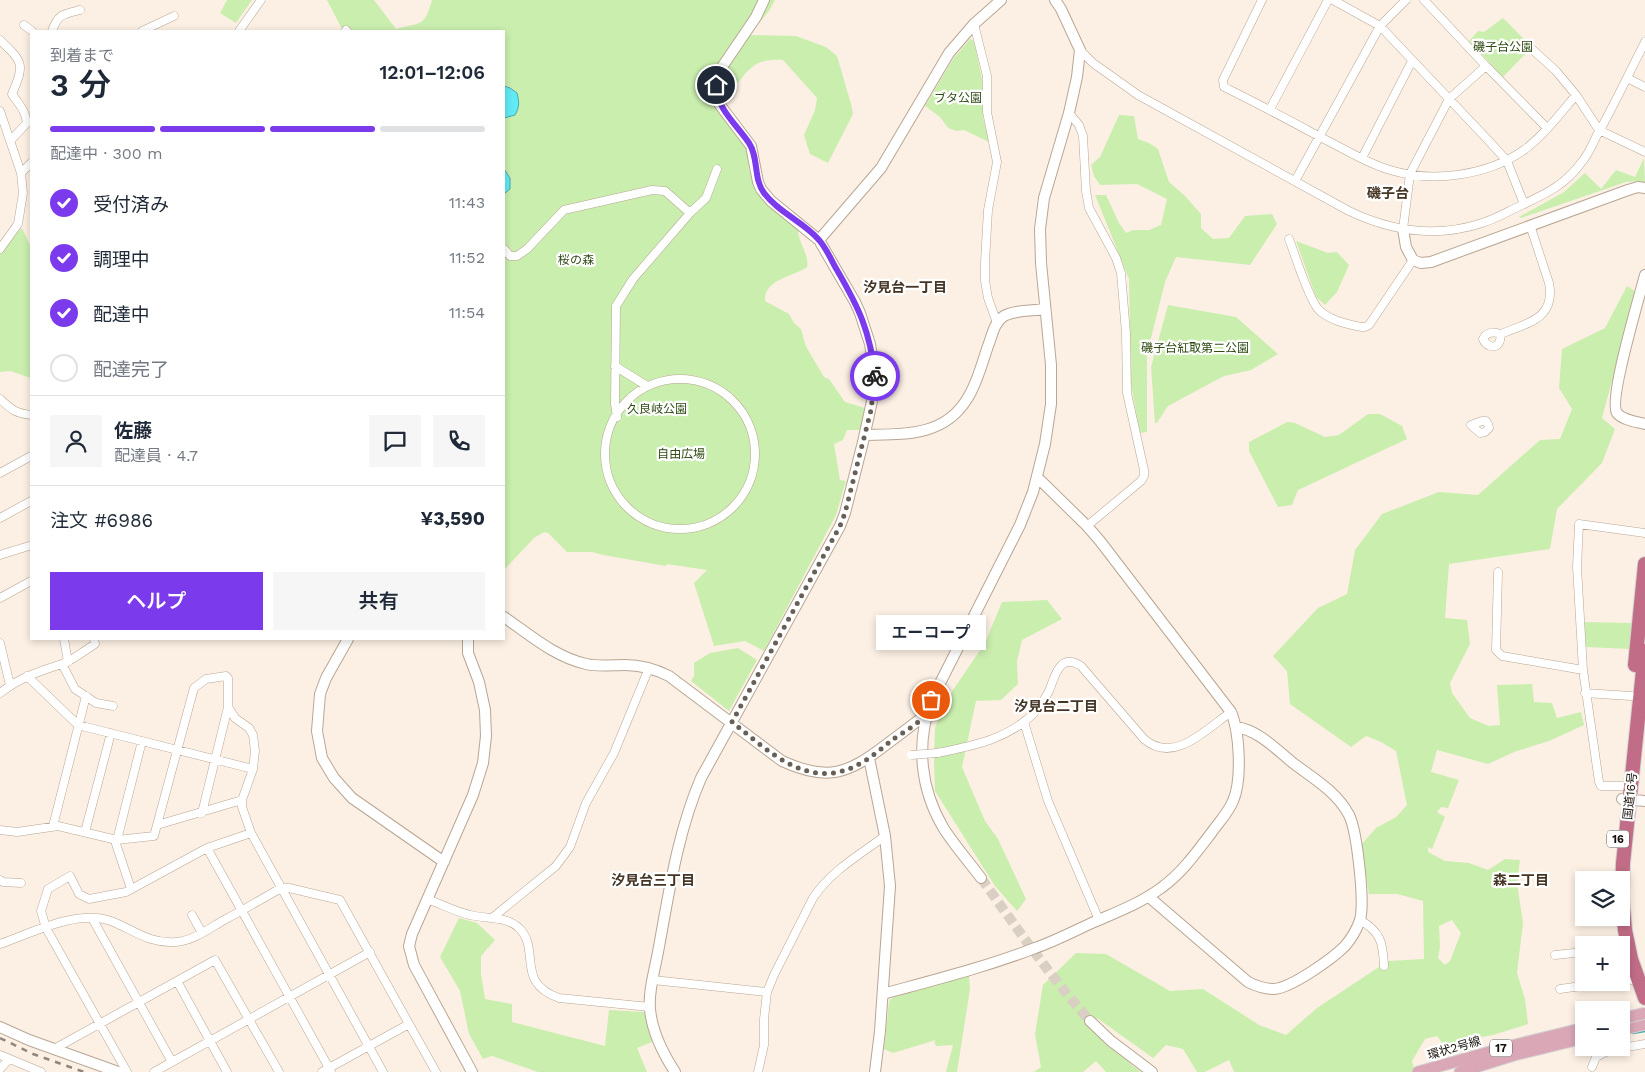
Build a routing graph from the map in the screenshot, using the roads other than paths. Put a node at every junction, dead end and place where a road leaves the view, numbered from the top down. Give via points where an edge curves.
1 (261, 0) edge
2 (764, 0) edge
3 (1001, 0) edge
4 (1055, 0) edge
5 (1262, 0) edge
6 (1328, 0) edge
7 (1333, 0) edge
8 (1406, 0) edge
9 (1424, 0) edge
10 (80, 10) dead end
11 (174, 16) dead end
12 (974, 24) junction
13 (24, 25) dead end
14 (1380, 26) junction
15 (31, 30) edge
16 (52, 30) edge
17 (144, 30) edge
18 (240, 30) edge
19 (0, 40) edge
20 (1645, 42) edge
21 (1080, 50) junction
22 (1533, 50) dead end
23 (1412, 61) junction
24 (1486, 66) junction
25 (1627, 78) junction
26 (1645, 87) edge
27 (1576, 95) junction
28 (1449, 99) junction
29 (1270, 109) junction
30 (0, 111) edge
31 (1069, 113) junction
32 (1547, 128) junction
33 (1599, 130) junction
34 (1319, 136) junction
35 (11, 140) junction
36 (1645, 152) edge
37 (1362, 158) junction
38 (1507, 160) junction
39 (30, 164) edge
40 (717, 169) dead end
41 (21, 172) junction
42 (1410, 174) junction
43 (1295, 181) junction
44 (1645, 188) edge
45 (30, 190) edge
46 (23, 193) junction
47 (1524, 204) junction
48 (690, 213) junction
49 (1530, 225) junction
50 (1403, 229) junction
51 (1289, 239) dead end
52 (819, 240) junction
53 (0, 249) edge
54 (505, 250) edge
55 (1413, 260) junction
56 (1645, 275) edge
57 (1045, 309) junction
58 (996, 323) junction
59 (1501, 334) dead end
60 (614, 366) junction
61 (647, 386) junction
62 (0, 399) edge
63 (30, 415) edge
64 (617, 417) junction
65 (1645, 424) edge
66 (865, 436) junction
67 (30, 457) edge
68 (0, 472) edge
69 (1038, 478) junction
70 (30, 502) edge
71 (0, 518) edge
72 (1087, 526) junction
73 (1645, 534) edge
74 (30, 546) edge
75 (0, 555) edge
76 (1645, 564) edge
77 (1498, 572) dead end
78 (30, 582) edge
79 (0, 598) edge
80 (505, 618) edge
81 (64, 640) edge
82 (94, 640) edge
83 (347, 640) edge
84 (468, 640) edge
85 (0, 643) edge
86 (1645, 651) edge
87 (65, 662) junction
88 (649, 668) junction
89 (1583, 670) junction
90 (27, 676) junction
91 (10, 685) junction
92 (0, 693) edge
93 (1585, 693) junction
94 (86, 696) junction
95 (1639, 700) edge
96 (113, 706) dead end
97 (228, 707) junction
98 (1231, 712) junction
99 (926, 714) junction
100 (732, 722) junction
101 (1024, 722) junction
102 (78, 725) junction
103 (1236, 727) junction
104 (111, 733) junction
105 (142, 741) junction
106 (178, 750) junction
107 (911, 755) dead end
108 (868, 758) junction
109 (215, 760) junction
110 (252, 769) junction
111 (1625, 795) junction
112 (242, 800) junction
113 (1645, 801) edge
114 (202, 813) junction
115 (157, 825) junction
116 (53, 826) junction
117 (0, 830) edge
118 (85, 832) junction
119 (251, 833) junction
120 (885, 836) junction
121 (117, 840) junction
122 (207, 848) junction
123 (444, 862) junction
124 (1617, 871) edge
125 (981, 878) tunnel mouth
126 (0, 880) edge
127 (21, 883) dead end
128 (281, 888) junction
129 (131, 889) junction
130 (1149, 897) junction
131 (427, 899) junction
132 (242, 910) junction
133 (192, 915) dead end
134 (92, 918) junction
135 (492, 918) junction
136 (1099, 920) junction
137 (1360, 920) junction
138 (46, 928) junction
139 (202, 933) junction
140 (0, 944) edge
141 (370, 952) junction
142 (1575, 953) edge
143 (1555, 956) dead end
144 (1384, 966) dead end
145 (330, 975) junction
146 (178, 980) junction
147 (654, 980) junction
148 (1630, 986) edge
149 (1575, 987) edge
150 (1560, 989) dead end
151 (767, 992) junction
152 (883, 994) junction
153 (290, 997) junction
154 (139, 1002) junction
155 (650, 1007) junction
156 (1644, 1009) edge
157 (1630, 1015) edge
158 (250, 1019) junction
159 (1090, 1021) tunnel mouth
160 (99, 1024) junction
161 (409, 1024) junction
162 (1645, 1024) edge
163 (0, 1027) edge
164 (1630, 1028) edge
165 (1575, 1030) edge
166 (1575, 1040) edge
167 (210, 1041) junction
168 (1645, 1044) edge
169 (369, 1046) junction
170 (54, 1049) junction
171 (0, 1055) edge
172 (9, 1059) junction
173 (172, 1062) junction
174 (1592, 1066) dead end
175 (0, 1069) edge
176 (328, 1071) edge
177 (41, 1072) edge
178 (118, 1072) edge
179 (127, 1072) edge
180 (154, 1072) edge
181 (227, 1072) edge
182 (279, 1072) edge
183 (383, 1072) edge
184 (436, 1072) edge
185 (472, 1072) edge
186 (675, 1072) edge
187 (758, 1072) edge
188 (875, 1072) edge
189 (1152, 1072) edge
190 (1418, 1072) edge
191 (1460, 1072) edge

1 - 18 street
2 - 52 street via 722,66 716,92 720,105 751,146 758,182 765,195
3 - 12 street
4 - 21 street
5 - 29 street via 1223,83
6 - 29 street
7 - 14 street
8 - 14 street
9 - 24 street
10 - 16 street via 60,16
11 - 17 street
12 - 52 street via 938,70 881,168
12 - 58 street via 987,76 987,112 997,162 988,210 985,262 988,298
13 - 15 street
14 - 23 street
14 - 34 street
19 - 35 street via 19,62 21,74 12,94 27,120
20 - 25 street
21 - 31 street
21 - 43 street via 1138,95
22 - 27 street
23 - 28 street
23 - 37 street
24 - 28 street
24 - 32 street
25 - 26 street
25 - 33 street
27 - 32 street
27 - 33 street
28 - 38 street
28 - 42 street
29 - 34 street
30 - 35 street
31 - 57 street via 1044,198 1040,229
31 - 72 street via 1083,136 1089,208 1121,273 1127,393 1144,470 1141,481
32 - 38 street via 1525,149
33 - 36 street
33 - 47 street via 1589,153 1572,174 1552,191
34 - 37 street
34 - 43 street
35 - 41 street
37 - 42 street
38 - 42 street via 1458,175
38 - 47 street
39 - 41 street
40 - 48 street via 706,198
41 - 46 street
42 - 50 street
43 - 50 street via 1364,218
44 - 49 street via 1628,190
45 - 46 street
46 - 53 street via 18,224
47 - 50 street via 1483,223 1455,230
48 - 54 street via 665,191 652,190 564,210 521,254 510,256
48 - 60 street via 633,279 616,306
49 - 55 street via 1431,262
49 - 59 street via 1549,283 1550,301 1540,317
50 - 55 street via 1406,247
51 - 55 street via 1318,310 1330,318 1361,327 1370,325
52 - 66 street via 855,302 870,344 875,376
56 - 65 street via 1620,371 1615,406 1621,417
57 - 58 street via 1011,313
57 - 69 street via 1051,396 1046,444
58 - 66 street via 972,390 953,417 932,429
60 - 61 street
60 - 64 street
61 - 64 street
61 - 64 street via 671,378 694,378 715,385 739,405 750,429 754,452 747,482 733,505 712,522 689,530 659,527 636,516 621,500 608,471 607,452
62 - 63 street via 13,411
66 - 100 street via 840,526
67 - 68 street
69 - 72 street
69 - 99 street via 1020,525
70 - 71 street
72 - 98 street
73 - 89 street via 1579,524 1577,567
74 - 75 street
76 - 95 highway, 国道16号 / 16
77 - 89 street via 1498,654
78 - 79 street
80 - 88 street via 571,660 600,666
81 - 87 street
82 - 87 street via 95,644
83 - 123 street via 320,694 317,731 322,758 352,798
84 - 123 street via 468,653 485,710 485,751 476,787
85 - 91 street
86 - 95 highway, 国道16号 / 16
87 - 90 street
87 - 94 street via 75,689
88 - 100 street via 669,676
88 - 135 street via 614,753 586,803 570,847 556,866
89 - 93 street
90 - 91 street
90 - 102 street
91 - 92 street
93 - 95 street
93 - 111 street via 1601,786
94 - 96 street via 96,703
94 - 102 street
95 - 111 highway, 国道16号 / 16
97 - 106 street via 226,676 211,677 194,688
97 - 109 street
97 - 110 street via 253,735
98 - 101 street via 1181,747 1158,747 1144,739 1081,666 1071,662 1057,669 1045,700
98 - 103 street
99 - 108 street
99 - 125 street via 922,771 927,793 945,830
100 - 108 street via 782,761 802,770 840,772
100 - 147 street via 701,778 681,833
101 - 107 street, bridge via 972,746
101 - 136 street via 1048,801
102 - 104 street
102 - 116 street
103 - 130 street via 1239,777 1233,802 1187,865
103 - 137 street via 1258,736 1324,786 1346,809 1354,829 1362,897
104 - 105 street
104 - 118 street
105 - 106 street
105 - 121 street
106 - 109 street
106 - 115 street
108 - 120 street
109 - 110 street
109 - 114 street
110 - 112 street
111 - 113 street
111 - 124 highway, 国道16号 / 16
111 - 156 highway, 国道16号 / 16 via 1623,911 1627,944
112 - 114 street
112 - 119 street
114 - 115 street
115 - 121 street via 154,836
116 - 117 street via 16,832
116 - 118 street
118 - 121 street
119 - 122 street
119 - 128 street
120 - 151 street via 838,870 820,888
120 - 152 street via 890,886
121 - 129 street
122 - 129 street
122 - 132 street
123 - 131 street
126 - 127 street
128 - 132 street
128 - 141 street via 340,900
128 - 145 street
129 - 138 street via 89,900 79,894 70,876 48,889 41,911
130 - 136 street
130 - 137 street via 1248,982 1274,989 1289,986 1334,955 1346,945
131 - 135 street via 468,915
131 - 185 street via 412,934 409,946 412,958
132 - 139 street
132 - 153 street
133 - 139 street
134 - 138 street via 71,920
134 - 139 street via 111,921 140,936 165,942 177,942
134 - 154 street
135 - 155 street via 513,924 524,935 534,980 547,994
136 - 152 street via 1025,952
137 - 144 street via 1371,926 1380,938
138 - 140 street
138 - 160 street
141 - 145 street
141 - 161 street
142 - 143 street
145 - 153 street
145 - 169 street
146 - 154 street
146 - 158 street via 216,960
146 - 167 street
147 - 151 street
147 - 155 street
148 - 156 highway
149 - 150 street
151 - 187 street via 764,1045
152 - 188 street
153 - 158 street
153 - 176 street
154 - 160 street
154 - 173 street
155 - 186 street via 658,1042
156 - 157 main road, bridge
158 - 167 street
158 - 182 street
159 - 189 street
160 - 170 street
160 - 179 street
161 - 169 street
161 - 184 street
162 - 164 main road
163 - 170 street
165 - 190 main road, 環状2号線 / 17
166 - 191 main road, 環状2号線 / 17
167 - 173 street
167 - 181 street
168 - 174 street via 1610,1050 1596,1057
169 - 176 street
169 - 183 street
170 - 178 street
171 - 172 street
172 - 175 street
172 - 177 street
173 - 180 street

